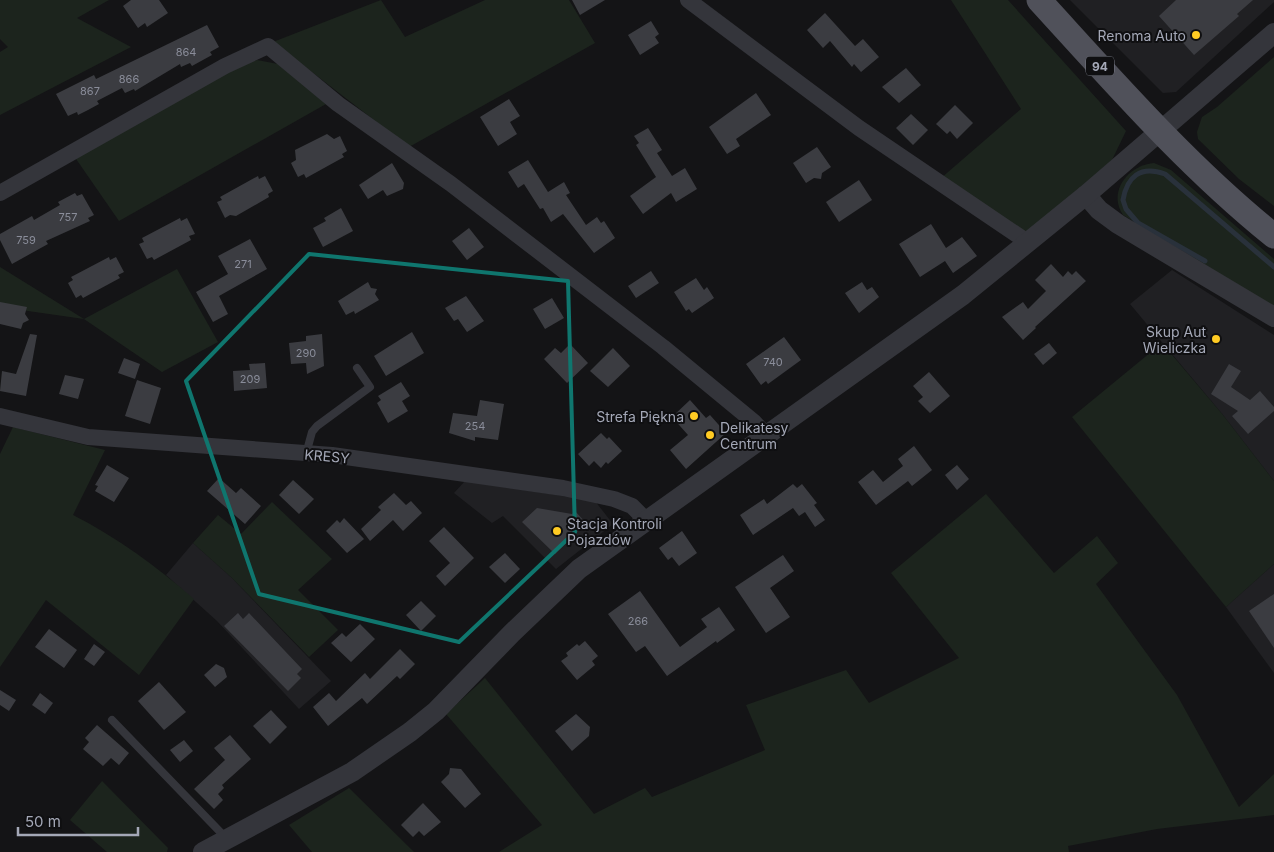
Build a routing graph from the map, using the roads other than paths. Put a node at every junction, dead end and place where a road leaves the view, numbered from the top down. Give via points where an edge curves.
1 (688, 0) edge
2 (1039, 0) edge
3 (1274, 33) edge
4 (1160, 132) junction
5 (0, 193) edge
6 (1086, 195) junction
7 (1274, 236) edge
8 (1029, 243) junction
9 (1274, 317) edge
10 (357, 368) dead end
11 (0, 416) edge
12 (768, 437) junction
13 (306, 454) junction
14 (646, 520) junction
15 (112, 720) dead end
16 (227, 839) junction
17 (204, 852) edge

1 - 8 street via 859,128
2 - 4 main road, 94
3 - 4 street
4 - 6 street
4 - 7 main road, 94 via 1221,192
5 - 12 street via 224,66 268,46 338,104 451,184 699,375
6 - 8 street
6 - 9 street via 1118,224
8 - 12 street via 905,339
10 - 13 lane via 370,387 317,426
11 - 13 street, KRESY via 111,440
12 - 14 street
13 - 14 street, KRESY via 332,455 590,493 632,506
14 - 16 street via 579,569 436,711 410,732 352,772
15 - 16 lane
16 - 17 street

